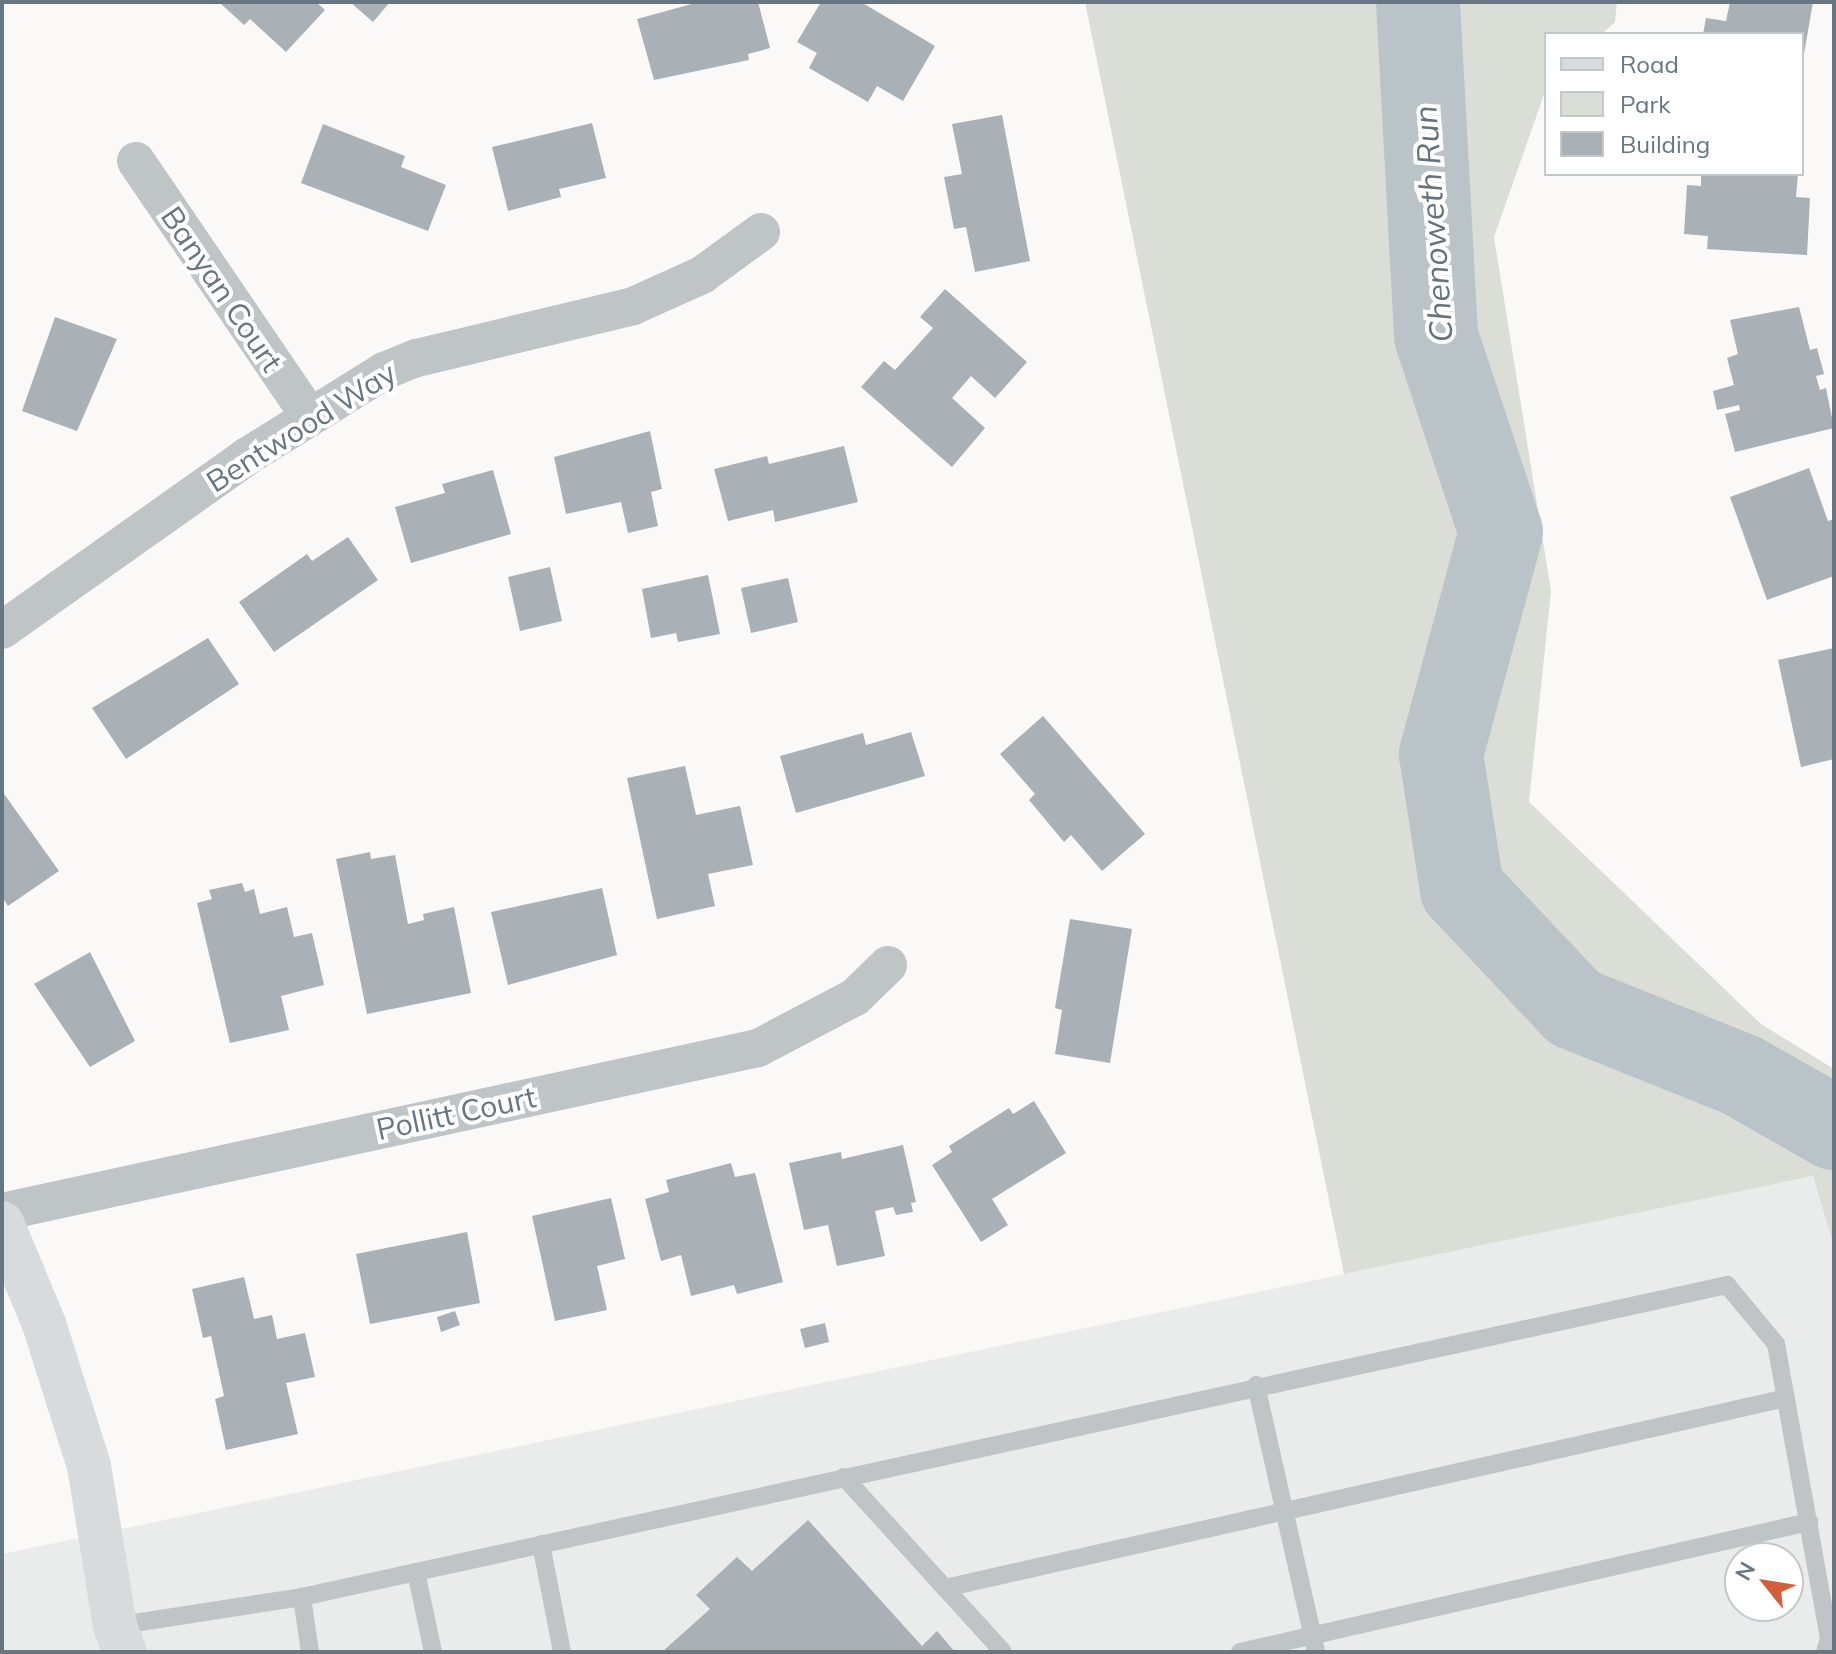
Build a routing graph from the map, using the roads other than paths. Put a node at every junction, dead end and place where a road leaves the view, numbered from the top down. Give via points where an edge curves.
1 (136, 161) dead end
2 (761, 232) dead end
3 (309, 416) junction
4 (2, 630) edge
5 (888, 965) dead end
6 (2, 1212) edge
7 (2, 1223) edge
8 (1256, 1385) junction
9 (1786, 1398) junction
10 (844, 1477) junction
11 (1284, 1508) junction
12 (1809, 1522) junction
13 (541, 1544) junction
14 (416, 1572) junction
15 (945, 1588) junction
16 (302, 1597) junction
17 (117, 1643) edge
18 (1314, 1643) edge
19 (310, 1652) edge
20 (433, 1652) edge
21 (562, 1652) edge
22 (1003, 1652) edge
23 (1240, 1652) edge
24 (1825, 1652) edge

1 - 3 street, Banyan Court
2 - 3 street, Bentwood Way via 702,275 633,306 417,358 384,371
3 - 4 street, Bentwood Way
5 - 6 street, Pollitt Court via 855,997 758,1048
7 - 17 street via 44,1324 89,1466
8 - 9 lane via 1727,1285 1776,1344
8 - 10 lane
8 - 11 lane
9 - 11 lane
9 - 12 lane
10 - 13 lane
10 - 15 lane
11 - 15 lane
11 - 18 lane
12 - 18 lane
12 - 24 lane via 1829,1639
13 - 14 lane
13 - 21 lane
14 - 16 lane
14 - 20 lane
15 - 22 lane
16 - 17 lane
16 - 19 lane
18 - 23 lane

